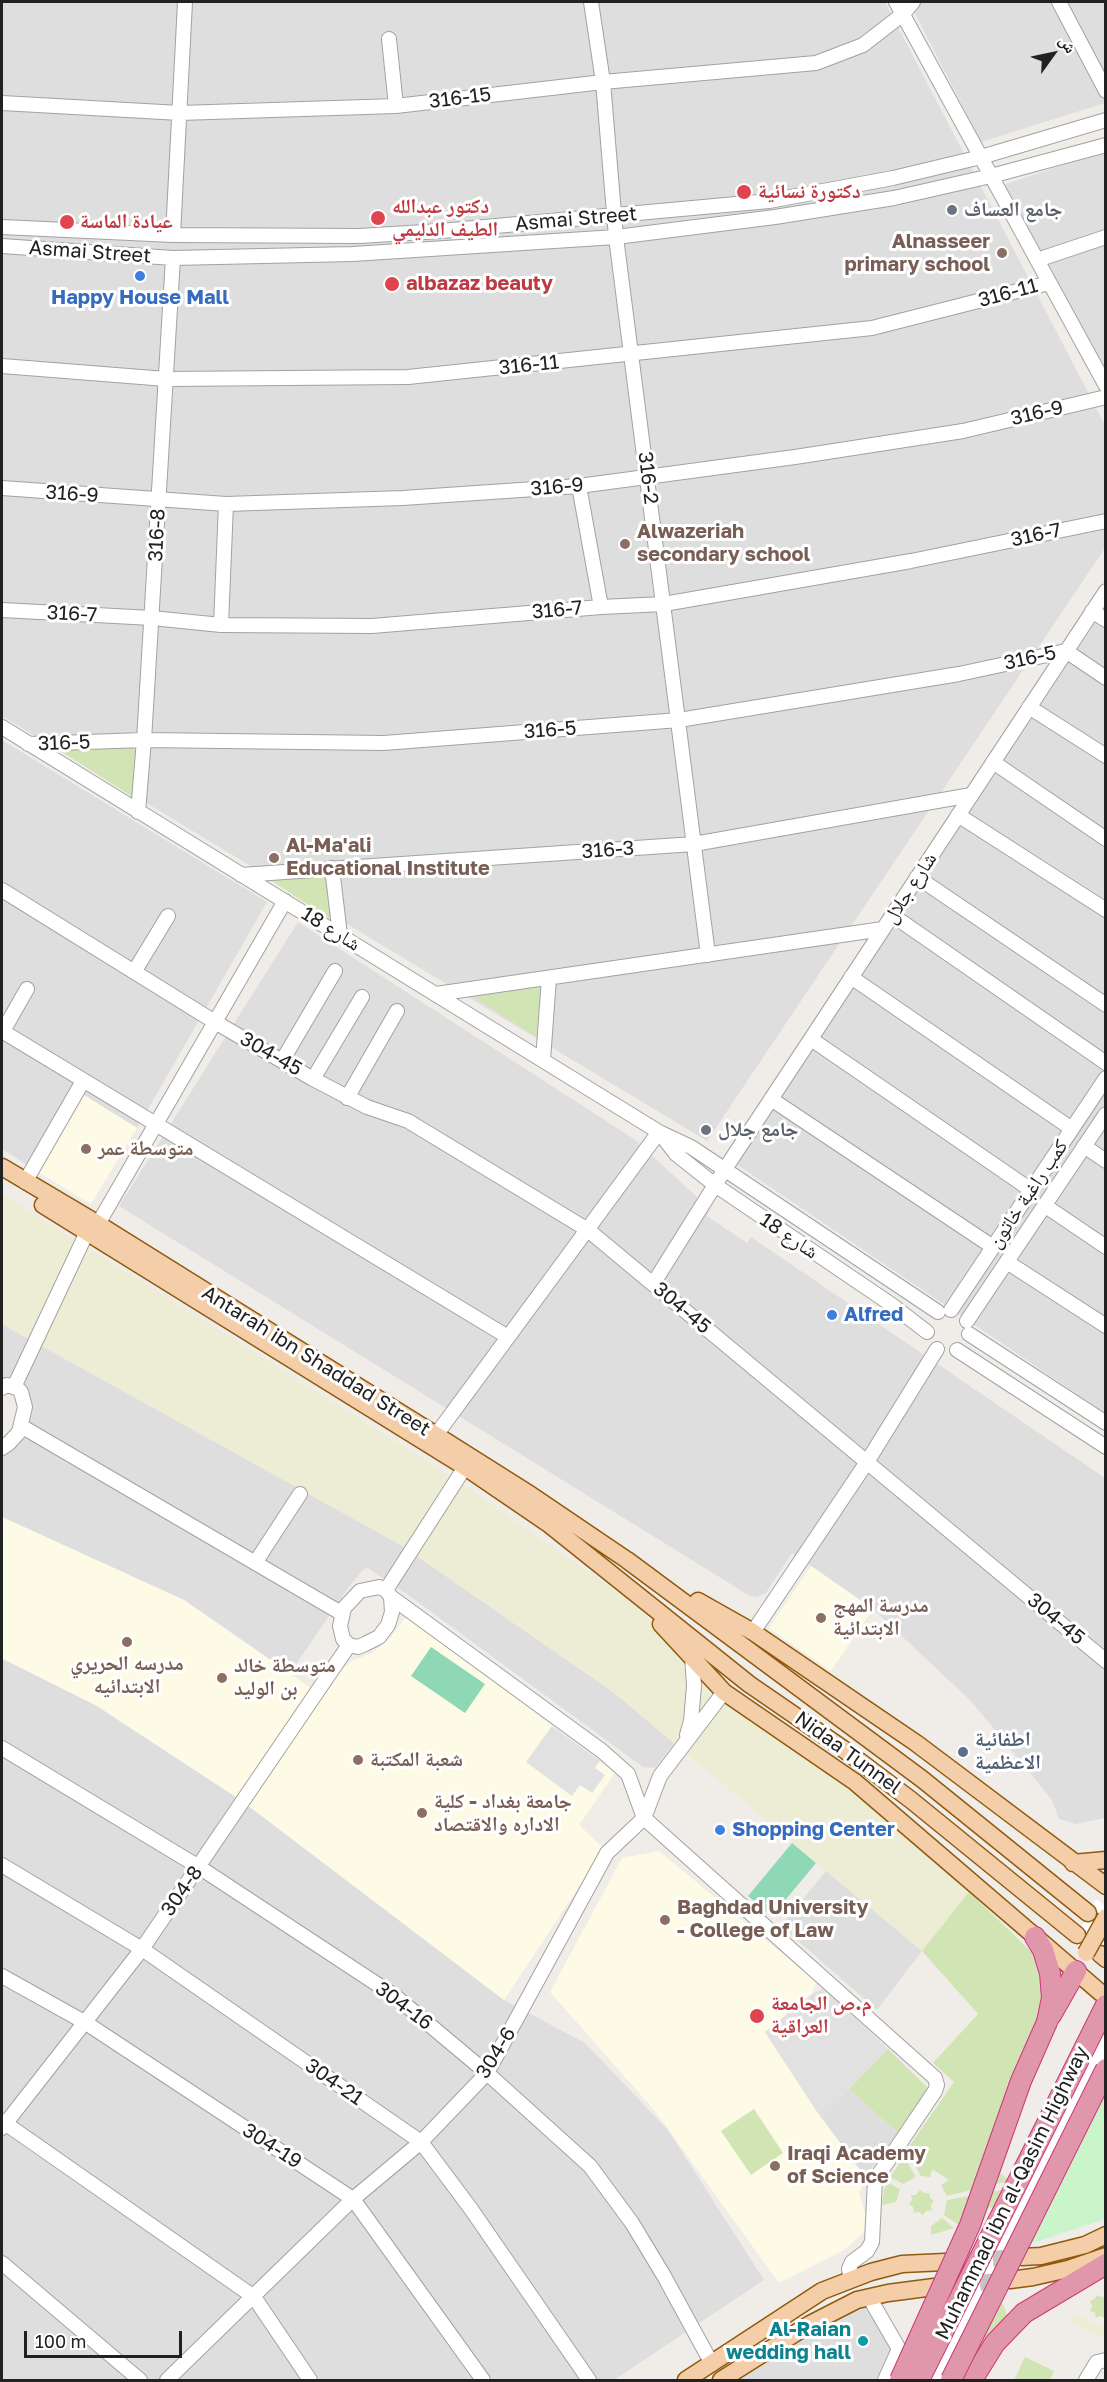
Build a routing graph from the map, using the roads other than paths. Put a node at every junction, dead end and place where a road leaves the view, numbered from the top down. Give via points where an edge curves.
1 (185, 2) edge
2 (591, 2) edge
3 (912, 2) edge
4 (1059, 2) edge
5 (899, 8) edge
6 (389, 39) dead end
7 (603, 82) junction
8 (1106, 91) edge
9 (2, 103) edge
10 (396, 105) junction
11 (180, 113) junction
12 (1106, 120) edge
13 (1106, 145) edge
14 (981, 157) junction
15 (991, 176) junction
16 (614, 215) junction
17 (2, 227) edge
18 (173, 235) junction
19 (616, 237) junction
20 (1106, 237) edge
21 (2, 246) edge
22 (173, 258) junction
23 (1037, 260) junction
24 (1049, 283) junction
25 (633, 355) junction
26 (2, 366) edge
27 (166, 379) junction
28 (1106, 386) edge
29 (1106, 397) edge
30 (648, 477) junction
31 (579, 486) junction
32 (2, 488) edge
33 (159, 500) junction
34 (226, 504) junction
35 (1106, 521) edge
36 (1106, 591) edge
37 (664, 604) junction
38 (601, 607) junction
39 (2, 610) edge
40 (1092, 611) junction
41 (152, 618) junction
42 (1106, 620) edge
43 (221, 624) junction
44 (1066, 651) junction
45 (1106, 678) edge
46 (1029, 707) junction
47 (679, 720) junction
48 (2, 728) edge
49 (144, 741) junction
50 (28, 744) junction
51 (1106, 756) edge
52 (993, 762) junction
53 (971, 795) junction
54 (138, 812) junction
55 (958, 815) junction
56 (1106, 839) edge
57 (694, 844) junction
58 (332, 868) junction
59 (241, 875) junction
60 (917, 877) junction
61 (2, 890) edge
62 (285, 901) junction
63 (1106, 910) edge
64 (892, 915) junction
65 (168, 916) dead end
66 (883, 929) junction
67 (340, 935) junction
68 (708, 955) junction
69 (335, 971) dead end
70 (134, 972) junction
71 (851, 977) junction
72 (549, 978) junction
73 (27, 989) dead end
74 (436, 994) junction
75 (362, 997) dead end
76 (1106, 1005) edge
77 (397, 1011) dead end
78 (215, 1022) junction
79 (2, 1031) edge
80 (810, 1039) junction
81 (543, 1060) junction
82 (282, 1061) junction
83 (1106, 1063) edge
84 (1106, 1078) edge
85 (313, 1079) junction
86 (84, 1081) junction
87 (347, 1098) junction
88 (771, 1099) junction
89 (1106, 1114) edge
90 (156, 1125) junction
91 (1072, 1129) junction
92 (660, 1132) junction
93 (1084, 1146) junction
94 (1106, 1161) edge
95 (2, 1167) edge
96 (725, 1169) junction
97 (2, 1180) edge
98 (25, 1182) junction
99 (715, 1185) junction
100 (1031, 1190) junction
101 (1044, 1205) junction
102 (93, 1228) junction
103 (588, 1230) junction
104 (993, 1247) junction
105 (1106, 1247) edge
106 (1006, 1262) junction
107 (653, 1284) junction
108 (945, 1311) junction
109 (1106, 1326) edge
110 (968, 1328) junction
111 (927, 1332) junction
112 (508, 1337) junction
113 (937, 1349) junction
114 (957, 1350) junction
115 (5, 1387) edge
116 (1106, 1423) edge
117 (21, 1426) junction
118 (436, 1436) junction
119 (1106, 1447) edge
120 (2, 1448) edge
121 (867, 1462) junction
122 (465, 1467) junction
123 (300, 1494) dead end
124 (627, 1560) junction
125 (255, 1563) junction
126 (615, 1575) junction
127 (388, 1593) junction
128 (342, 1613) junction
129 (753, 1632) junction
130 (349, 1645) junction
131 (692, 1655) junction
132 (1106, 1661) edge
133 (724, 1692) junction
134 (684, 1742) junction
135 (2, 1748) edge
136 (644, 1818) junction
137 (1106, 1860) edge
138 (1073, 1863) junction
139 (2, 1865) edge
140 (199, 1867) junction
141 (1106, 1886) edge
142 (1088, 1913) dead end
143 (1106, 1917) edge
144 (1077, 1935) dead end
145 (1035, 1937) junction
146 (142, 1949) junction
147 (1097, 1955) edge
148 (1076, 1971) junction
149 (2, 1976) edge
150 (1103, 1999) edge
151 (1047, 2022) junction
152 (86, 2023) junction
153 (1106, 2069) edge
154 (487, 2073) junction
155 (3, 2124) edge
156 (421, 2142) junction
157 (353, 2199) junction
158 (1106, 2235) edge
159 (1106, 2256) edge
160 (1022, 2257) tunnel mouth
161 (958, 2261) tunnel mouth
162 (2, 2263) edge
163 (1106, 2264) edge
164 (850, 2280) junction
165 (1010, 2280) tunnel mouth
166 (947, 2286) tunnel mouth
167 (254, 2297) junction
168 (869, 2297) junction
169 (1103, 2360) edge
170 (712, 2364) junction
171 (140, 2380) edge
172 (167, 2380) edge
173 (310, 2380) edge
174 (483, 2380) edge
175 (589, 2380) edge
176 (686, 2380) edge
177 (721, 2380) edge
178 (885, 2380) edge
179 (900, 2380) edge
180 (919, 2380) edge
181 (951, 2380) edge
182 (972, 2380) edge
183 (1086, 2380) edge

1 - 11 street
2 - 7 street, 316-2
3 - 5 street, 316-15
4 - 8 street
5 - 7 street, 316-15 via 862,45 816,63
5 - 14 street
6 - 10 street
7 - 10 street, 316-15
7 - 16 street, 316-2
9 - 11 street, 316-15
10 - 11 street, 316-15
11 - 18 street
12 - 14 street, Asmai Street
13 - 15 street, Asmai Street
14 - 15 street
14 - 16 street, Asmai Street via 769,201
15 - 19 street, Asmai Street via 894,198
15 - 23 street
16 - 18 street, Asmai Street via 359,236
16 - 19 street, 316-2
17 - 18 street, Asmai Street
19 - 22 street, Asmai Street via 353,254
19 - 25 street, 316-2
20 - 23 street
21 - 22 street, Asmai Street
22 - 27 street, 316-8
23 - 24 street
24 - 25 street, 316-11 via 872,328
24 - 28 street
25 - 27 street, 316-11 via 408,377
25 - 30 street, 316-2
26 - 27 street, 316-11
27 - 33 street, 316-8
29 - 30 street, 316-9 via 963,431
30 - 31 street, 316-9
30 - 37 street, 316-2
31 - 34 street, 316-9 via 403,498
31 - 38 street
32 - 33 street, 316-9
33 - 34 street, 316-9
33 - 41 street, 316-8
34 - 43 street
35 - 37 street, 316-7 via 912,561
36 - 40 street, شارع جلال
37 - 38 street, 316-7
37 - 47 street, 316-2
38 - 43 street, 316-7 via 372,626
39 - 41 street, 316-7
40 - 42 street
40 - 44 street, شارع جلال
41 - 43 street, 316-7
41 - 49 street, 316-8
44 - 45 street
44 - 46 street, شارع جلال
44 - 47 street, 316-5 via 959,674
46 - 51 street
46 - 52 street, شارع جلال
47 - 49 street, 316-5 via 384,743
47 - 57 street, 316-2
48 - 50 street, شارع 18
49 - 50 street, 316-5
49 - 54 street, 316-8
50 - 54 street, شارع 18
52 - 53 street, شارع جلال
52 - 56 street
53 - 55 street, شارع جلال
53 - 57 street, 316-3
54 - 59 street, شارع 18
55 - 60 street, شارع جلال
55 - 63 street
57 - 58 street, 316-3
57 - 68 street, 316-2
58 - 59 street, 316-3
58 - 67 street
59 - 62 street, شارع 18
60 - 64 street, شارع جلال
60 - 76 street
61 - 70 street, 304-45
62 - 67 street, شارع 18
62 - 78 street
64 - 66 street, شارع جلال
64 - 83 street
65 - 70 street
66 - 68 street
66 - 71 street, شارع جلال
67 - 74 street, شارع 18
68 - 72 street
69 - 82 street
70 - 78 street, 304-45
71 - 80 street, شارع جلال
71 - 91 street
72 - 74 street
72 - 81 street
73 - 79 street
74 - 81 street, شارع 18
75 - 85 street
77 - 87 street
78 - 82 street, 304-45
78 - 90 street
79 - 86 street
80 - 88 street, شارع جلال
80 - 100 street
81 - 92 street, شارع 18
82 - 85 street, 304-45
84 - 91 street, كمب راغبة خاتون
85 - 87 street, 304-45
86 - 90 street
86 - 98 street
87 - 103 street, 304-45 via 408,1121
88 - 96 street, شارع جلال
88 - 104 street
89 - 93 street, كمب راغبة خاتون
90 - 102 street
90 - 112 street
91 - 100 street, كمب راغبة خاتون
92 - 96 street, شارع 18
92 - 99 street, شارع 18 via 676,1154
92 - 103 street
93 - 94 street
93 - 101 street, كمب راغبة خاتون
95 - 98 main road, Antarah ibn Shaddad Street
96 - 99 street, شارع جلال
96 - 108 street, شارع 18
97 - 102 main road, Antarah ibn Shaddad Street
98 - 102 main road, Antarah ibn Shaddad Street
99 - 107 street, شارع جلال
99 - 111 street, شارع 18
100 - 104 street, كمب راغبة خاتون
101 - 105 street
101 - 106 street, كمب راغبة خاتون
102 - 115 street
102 - 118 main road, Antarah ibn Shaddad Street
102 - 122 main road, Antarah ibn Shaddad Street
103 - 107 street, 304-45
103 - 112 street
104 - 108 street, كمب راغبة خاتون
106 - 109 street
106 - 110 street, كمب راغبة خاتون
107 - 121 street, 304-45
108 - 110 street via 961,1314
108 - 111 street via 930,1320
110 - 114 street via 965,1343
110 - 116 street
111 - 113 street
112 - 118 street
113 - 114 street
113 - 121 street
114 - 119 street
115 - 117 street via 21,1392
117 - 120 street
117 - 125 street
118 - 124 main road, Antarah ibn Shaddad Street
121 - 129 street
121 - 132 street, 304-45
122 - 126 main road, Antarah ibn Shaddad Street
122 - 127 street
123 - 125 street
124 - 129 main road
124 - 142 main road, Nidaa Tunnel via 922,1779
125 - 128 street
126 - 131 main road
126 - 144 main road, Nidaa Tunnel via 749,1684 911,1800
127 - 128 street via 372,1587 360,1591
127 - 130 street via 391,1619 384,1631 358,1647
127 - 136 street via 602,1751 628,1774
128 - 130 street via 341,1632
129 - 138 main road via 916,1743
130 - 140 street, 304-8
131 - 133 main road
131 - 134 street via 691,1721
133 - 134 street, 304-6
133 - 145 main road via 855,1782
134 - 136 street, 304-6 via 660,1776
135 - 140 street, 304-16
136 - 154 street, 304-6 via 607,1853
136 - 164 street via 935,2078 935,2091 875,2180 872,2242 852,2262
137 - 138 main road
138 - 141 main road
139 - 146 street, 304-21
140 - 146 street, 304-8
140 - 154 street, 304-16 via 395,1996
143 - 147 main road, bridge
145 - 148 main road
145 - 151 highway via 1050,1973 1052,1998
146 - 152 street, 304-8
146 - 156 street, 304-21
147 - 148 main road
148 - 150 main road
148 - 151 highway
149 - 152 street, 304-19
150 - 180 highway, Muhammad ibn al-Qasim Highway, bridge
151 - 179 highway, bridge via 1021,2081 970,2225
152 - 155 street, 304-8
152 - 157 street, 304-19
153 - 181 highway, Muhammad ibn al-Qasim Highway, bridge
154 - 156 street, 304-6
154 - 170 street, 304-16 via 590,2166 632,2223
155 - 167 street
156 - 157 street, 304-6
156 - 175 street, 304-21
157 - 167 street, 304-6
157 - 174 street, 304-19
158 - 160 main road via 1085,2245
159 - 165 main road via 1068,2269
161 - 164 main road via 902,2264
162 - 171 street
163 - 182 highway via 1024,2313 995,2343
164 - 170 main road via 822,2291
166 - 168 main road
167 - 172 street, 304-6
167 - 173 street
168 - 177 main road via 810,2324
168 - 178 street via 899,2349
169 - 183 street
170 - 176 main road

